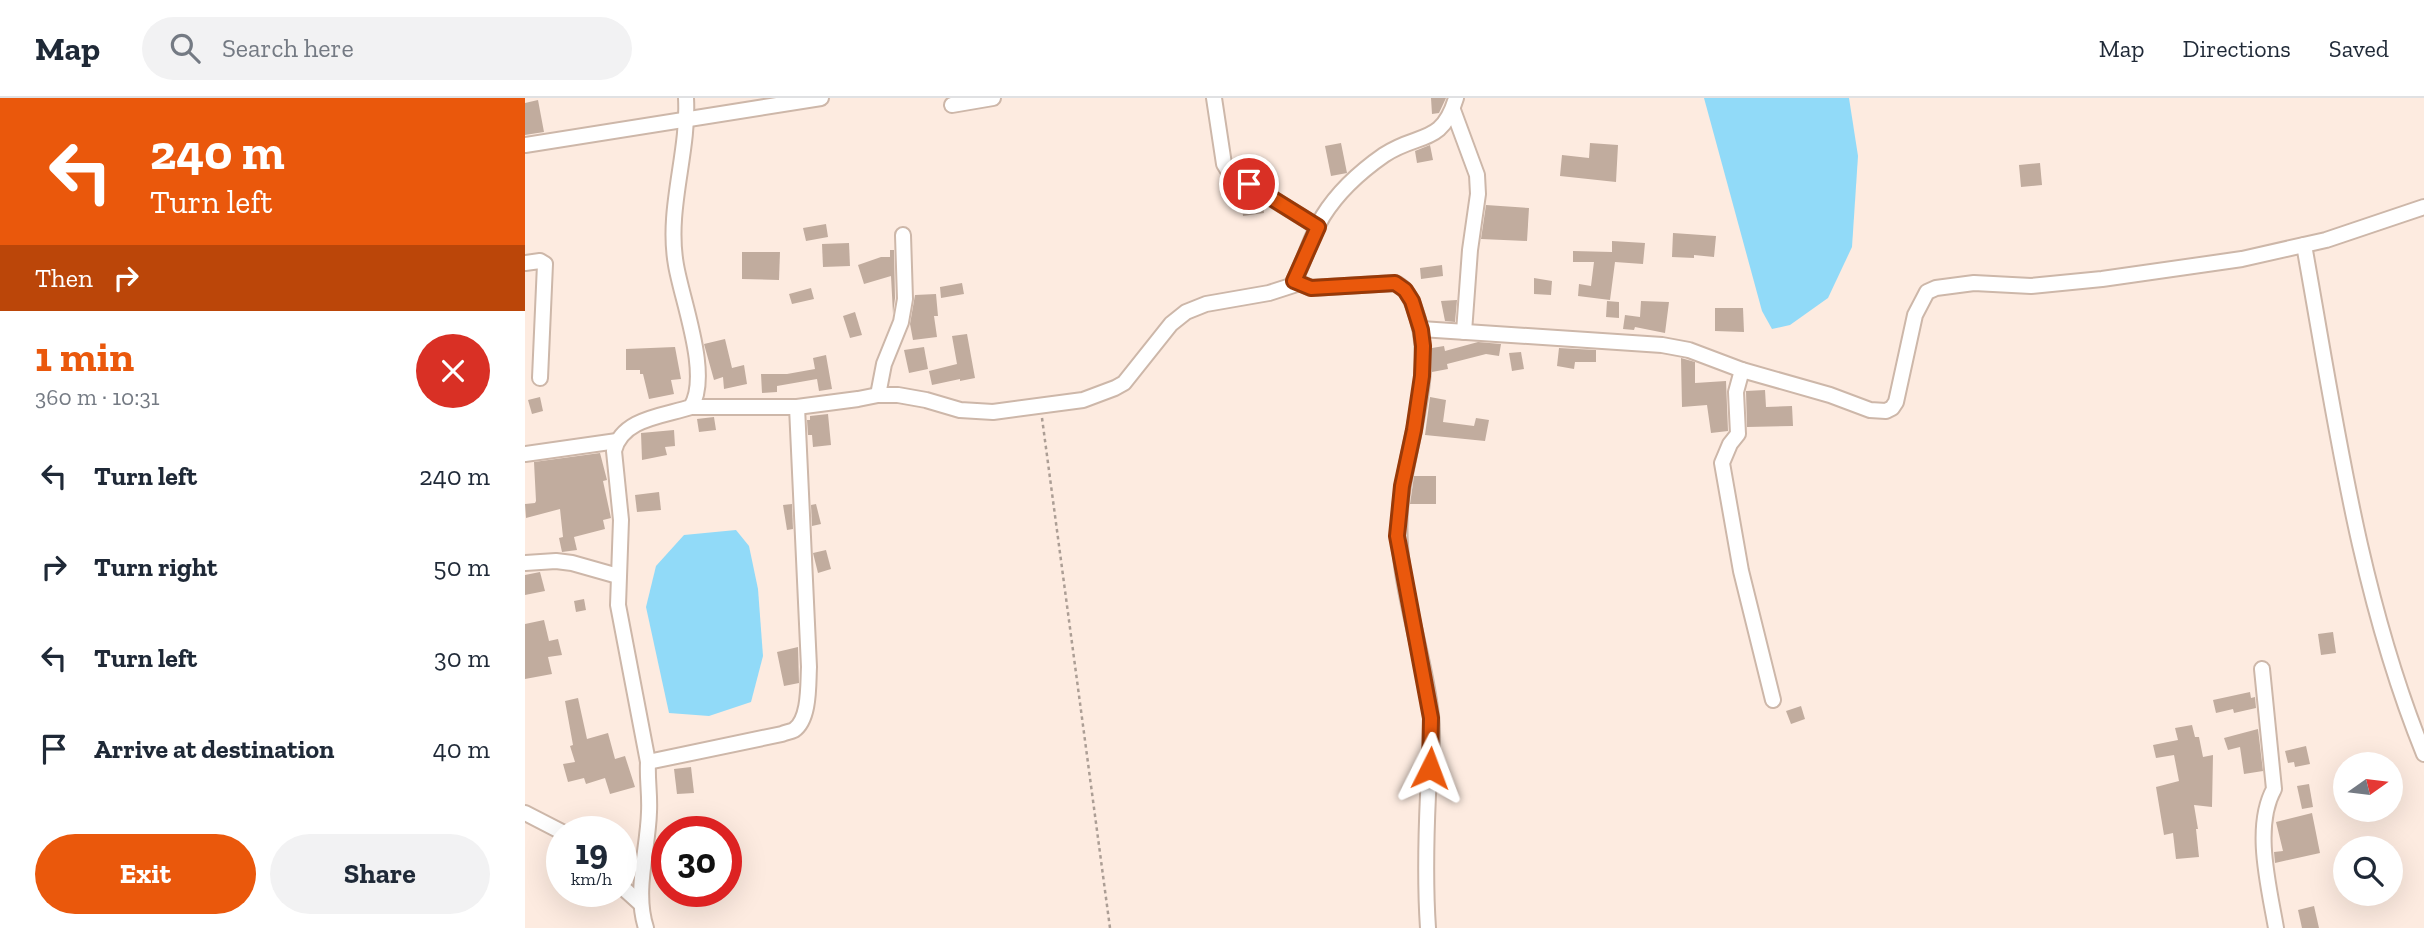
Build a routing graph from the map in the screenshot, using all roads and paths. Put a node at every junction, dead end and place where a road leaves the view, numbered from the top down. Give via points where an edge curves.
1 (686, 98) edge
2 (821, 98) edge
3 (993, 98) edge
4 (1214, 98) edge
5 (1455, 104) edge
6 (952, 105) dead end
7 (687, 121) junction
8 (525, 145) edge
9 (2424, 206) edge
10 (1318, 227) junction
11 (903, 235) dead end
12 (2304, 245) junction
13 (525, 263) edge
14 (1300, 283) junction
15 (1421, 330) junction
16 (1464, 331) junction
17 (1742, 370) junction
18 (540, 378) dead end
19 (879, 394) junction
20 (1041, 404) junction
21 (691, 407) junction
22 (797, 407) junction
23 (617, 441) junction
24 (525, 454) edge
25 (525, 563) edge
26 (618, 576) junction
27 (2262, 669) dead end
28 (1773, 700) dead end
29 (2424, 754) edge
30 (648, 762) junction
31 (525, 813) edge
32 (546, 824) edge
33 (637, 900) edge
34 (641, 904) junction
35 (646, 928) edge
36 (1110, 928) edge
37 (1428, 928) edge
38 (2276, 928) edge

1 - 7 street
2 - 7 street
3 - 6 street
4 - 10 street via 1229,172
5 - 10 street via 1437,131 1400,146 1367,168 1334,201
5 - 16 street via 1478,194
7 - 8 street
7 - 21 street via 673,235 697,362 697,392
9 - 12 street
10 - 14 street via 1294,281
11 - 19 street via 905,299
12 - 17 street via 2242,259 2102,279 1936,288 1927,292 1915,315 1895,402 1886,411
12 - 29 street via 2349,497 2375,610
13 - 18 street via 545,264
14 - 15 street via 1311,288 1395,283 1412,301
14 - 20 street via 1186,312 1115,388 1083,400
15 - 16 street
15 - 37 street via 1422,376 1397,536 1431,718
16 - 17 street via 1662,345
17 - 28 street via 1736,392 1738,434 1722,463 1735,541
19 - 20 street via 914,397 973,412
19 - 22 street
20 - 36 path
21 - 22 street
21 - 23 street via 642,422
22 - 30 street via 809,667 800,723 782,734
23 - 24 street
23 - 26 street
25 - 26 street via 572,563
26 - 30 street via 623,640
27 - 38 street via 2274,789 2264,833 2266,871
30 - 34 street
31 - 32 street
33 - 34 street
34 - 35 street

